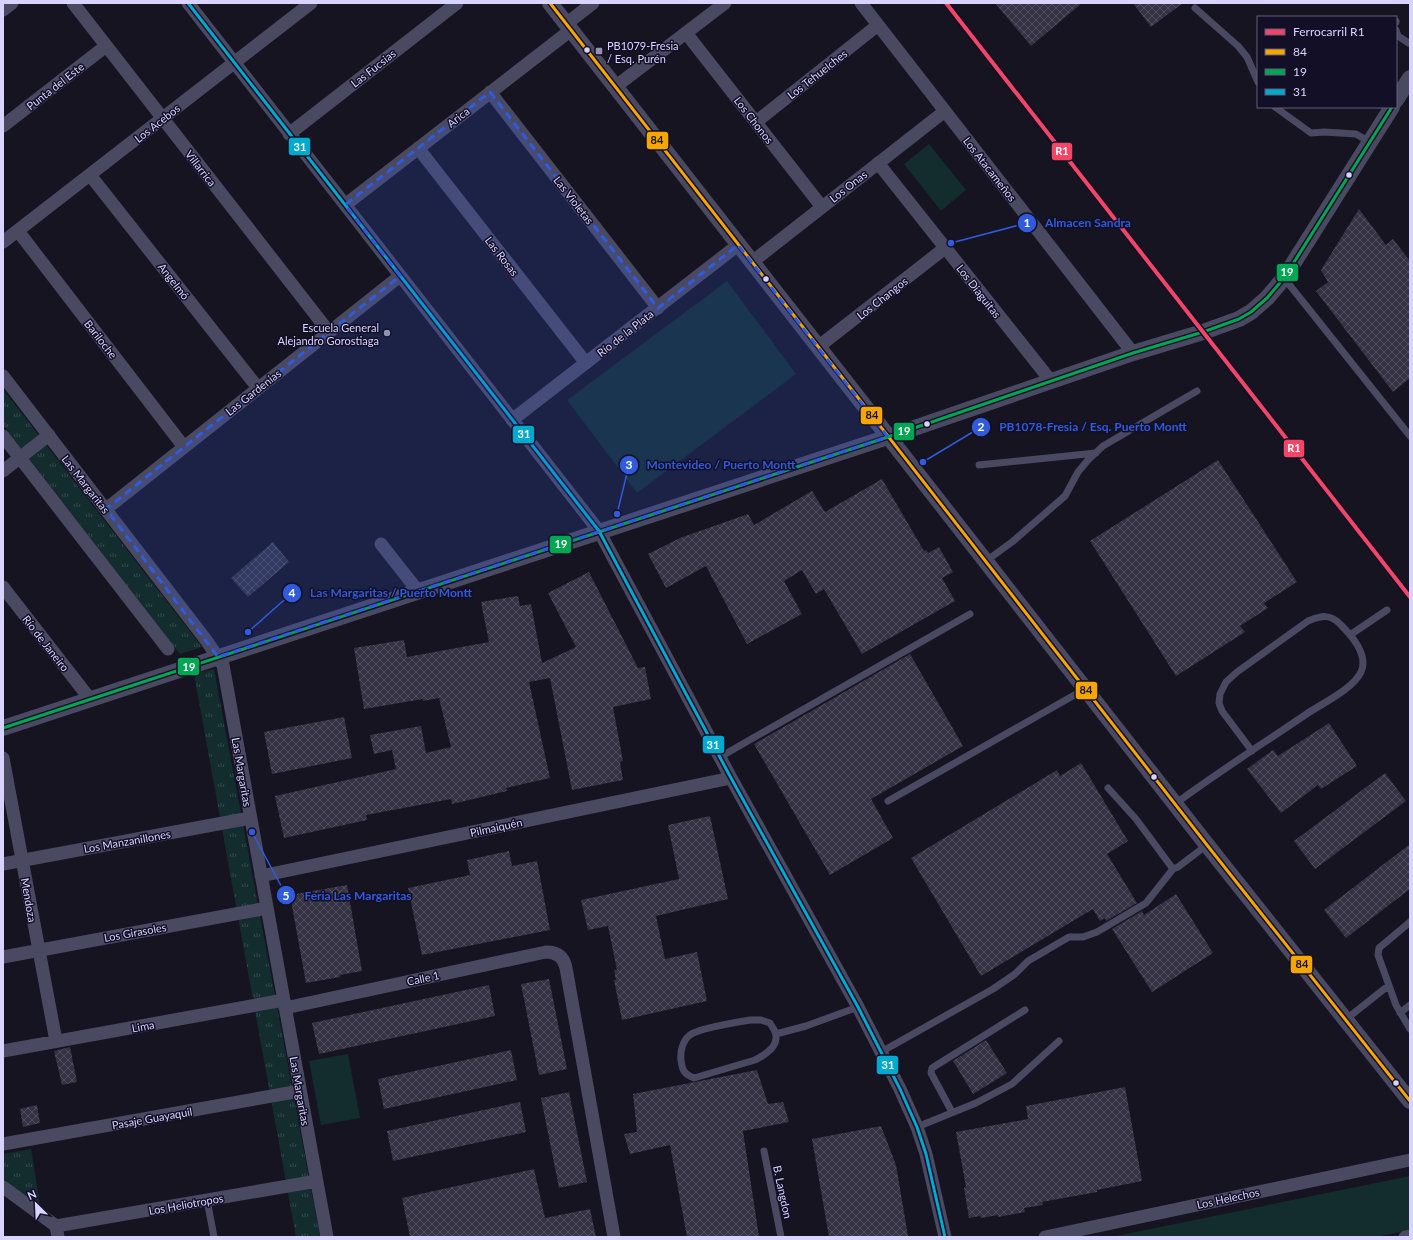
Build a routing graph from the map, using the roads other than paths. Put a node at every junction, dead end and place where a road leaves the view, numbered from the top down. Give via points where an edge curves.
1 (12, 3) edge
2 (73, 3) edge
3 (188, 3) edge
4 (311, 3) edge
5 (457, 3) edge
6 (550, 3) edge
7 (593, 3) edge
8 (724, 3) edge
9 (861, 3) edge
10 (1195, 8) dead end
11 (3, 10) edge
12 (878, 25) junction
13 (568, 27) junction
14 (686, 33) junction
15 (1397, 33) edge
16 (1410, 44) edge
17 (106, 46) junction
18 (234, 63) junction
19 (1410, 78) edge
20 (1257, 80) edge
21 (615, 87) junction
22 (490, 92) junction
23 (1397, 98) edge
24 (1276, 108) edge
25 (1391, 108) edge
26 (945, 111) junction
27 (163, 118) junction
28 (756, 122) junction
29 (3, 126) edge
30 (289, 134) junction
31 (1370, 142) junction
32 (418, 148) junction
33 (878, 163) junction
34 (90, 175) junction
35 (345, 205) junction
36 (822, 207) junction
37 (18, 231) junction
38 (3, 242) edge
39 (738, 245) junction
40 (945, 248) junction
41 (752, 262) junction
42 (400, 276) junction
43 (1284, 278) junction
44 (658, 308) junction
45 (329, 332) junction
46 (818, 347) junction
47 (1133, 353) junction
48 (586, 363) junction
49 (3, 376) edge
50 (1051, 381) junction
51 (258, 388) junction
52 (1197, 391) dead end
53 (512, 420) junction
54 (49, 435) junction
55 (3, 436) edge
56 (1410, 436) edge
57 (888, 437) junction
58 (184, 447) junction
59 (1096, 453) junction
60 (20, 458) junction
61 (979, 465) dead end
62 (3, 471) edge
63 (106, 509) junction
64 (599, 531) junction
65 (381, 544) dead end
66 (986, 562) junction
67 (3, 587) edge
68 (418, 591) junction
69 (1387, 610) dead end
70 (970, 614) dead end
71 (1350, 635) junction
72 (168, 649) dead end
73 (218, 657) junction
74 (1085, 688) junction
75 (90, 699) junction
76 (3, 728) edge
77 (1252, 750) junction
78 (720, 757) junction
79 (3, 758) edge
80 (731, 778) junction
81 (1108, 788) dead end
82 (888, 801) dead end
83 (1175, 804) junction
84 (250, 818) junction
85 (1207, 845) junction
86 (22, 860) junction
87 (3, 864) edge
88 (1173, 869) junction
89 (261, 876) junction
90 (267, 908) junction
91 (1410, 922) edge
92 (39, 950) junction
93 (3, 957) edge
94 (1388, 986) junction
95 (284, 1004) junction
96 (1410, 1005) edge
97 (858, 1007) junction
98 (1025, 1010) dead end
99 (1400, 1013) junction
100 (1345, 1020) junction
101 (1410, 1029) edge
102 (776, 1034) junction
103 (56, 1041) junction
104 (1059, 1041) dead end
105 (3, 1051) edge
106 (881, 1052) junction
107 (300, 1091) junction
108 (1410, 1101) edge
109 (952, 1112) junction
110 (917, 1127) junction
111 (3, 1144) edge
112 (764, 1151) dead end
113 (1410, 1160) edge
114 (317, 1181) junction
115 (3, 1187) edge
116 (207, 1200) junction
117 (57, 1232) edge
118 (1410, 1236) edge
119 (214, 1237) edge
120 (327, 1237) edge
121 (614, 1237) edge
122 (781, 1237) edge
123 (944, 1237) edge
124 (1045, 1237) edge
125 (1405, 1237) edge

1 - 11 street
2 - 17 street, Villarrica
3 - 18 street
4 - 18 street, Los Acebos
5 - 30 street, Las Fucsias
6 - 13 street
7 - 13 street, Arica
8 - 14 street
9 - 12 street, Los Atacameños
10 - 20 lane via 1247,57
12 - 26 street, Los Atacameños
12 - 28 street, Los Tehuelches
13 - 21 street
13 - 22 street, Arica
14 - 21 street
14 - 28 street, Los Chonos
15 - 16 lane
17 - 27 street, Villarrica
17 - 29 street, Punta del Este
18 - 27 street, Los Acebos
18 - 30 street
19 - 23 street
21 - 39 street
22 - 32 street, Arica
22 - 44 street, Las Violetas
24 - 31 lane via 1311,133 1356,134
25 - 31 street
26 - 33 street, Los Onas
26 - 47 street, Los Atacameños
27 - 34 street, Los Acebos
27 - 45 street, Villarrica
28 - 36 street, Los Chonos
30 - 35 street
31 - 43 street
32 - 35 street, Arica
32 - 48 street, Las Rosas
33 - 36 street, Los Onas
33 - 40 street, Los Diaguitas
34 - 37 street, Los Acebos
34 - 51 street, Angelmó
35 - 42 street
36 - 41 street, Los Onas
37 - 38 street, Los Acebos
37 - 58 street, Bariloche
39 - 41 street
39 - 44 street, Río de la Plata
40 - 46 street, Los Changos
40 - 50 street, Los Diaguitas
41 - 46 street
42 - 45 street, Las Gardenias
42 - 53 street
43 - 47 street via 1260,306 1239,319
43 - 56 lane
44 - 48 street, Río de la Plata
45 - 51 street, Las Gardenias
46 - 57 street
47 - 50 street
48 - 53 street, Río de la Plata
49 - 54 street, Las Margaritas
50 - 57 street
51 - 58 street, Las Gardenias
52 - 59 lane via 1103,446
53 - 64 street
54 - 60 street
54 - 63 street, Las Margaritas
55 - 60 street
57 - 64 street
57 - 66 street
58 - 63 street, Las Gardenias
59 - 61 lane
59 - 66 lane via 1078,472 1065,496
60 - 62 street
60 - 72 street
63 - 73 street, Las Margaritas
64 - 68 street
64 - 78 street
65 - 68 street
66 - 74 street
67 - 75 street, Río de Janeiro
68 - 73 street
69 - 71 lane
70 - 78 lane
71 - 77 lane via 1363,660 1361,672 1351,685
71 - 77 lane via 1337,620 1319,616 1308,621 1226,682 1220,694 1219,704
73 - 75 street
73 - 84 street, Las Margaritas via 226,677
74 - 82 lane
74 - 83 street
75 - 76 street
77 - 83 lane
78 - 80 street
79 - 86 street, Mendoza
80 - 89 street, Pilmaiquén
80 - 97 street
81 - 88 lane
83 - 85 street
84 - 86 street, Los Manzanillones
84 - 89 street, Las Margaritas
85 - 88 lane
85 - 100 street
86 - 87 street, Los Manzanillones
86 - 92 street, Mendoza
88 - 106 lane via 1146,903 1097,932 1083,938 1069,937 1028,961 1015,974 993,989
89 - 90 street, Las Margaritas
90 - 92 street, Los Girasoles
90 - 95 street, Las Margaritas
91 - 94 lane via 1378,948
92 - 93 street, Los Girasoles
92 - 103 street, Mendoza
94 - 99 lane
94 - 100 lane
95 - 103 street, Lima
95 - 107 street, Las Margaritas
95 - 121 street, Calle 1 via 546,952 555,953 563,959 566,968
96 - 99 lane
97 - 102 lane
97 - 106 street
98 - 109 lane via 932,1068 931,1073
99 - 101 lane
100 - 108 street
102 - 102 lane via 771,1048 755,1060 694,1078 686,1075 682,1069 680,1054 683,1045 690,1034 698,1031 761,1020 770,1023
103 - 105 street, Lima
104 - 109 lane via 1012,1084
106 - 110 street
107 - 111 street, Pasaje Guayaquil
107 - 114 street, Las Margaritas
109 - 110 lane
110 - 123 street via 929,1164
112 - 122 lane, B. Langdon
113 - 124 street, Los Helechos
114 - 116 street, Los Heliotropos
114 - 120 street, Las Margaritas
115 - 117 street
116 - 117 street, Los Heliotropos
116 - 119 lane
118 - 125 street

